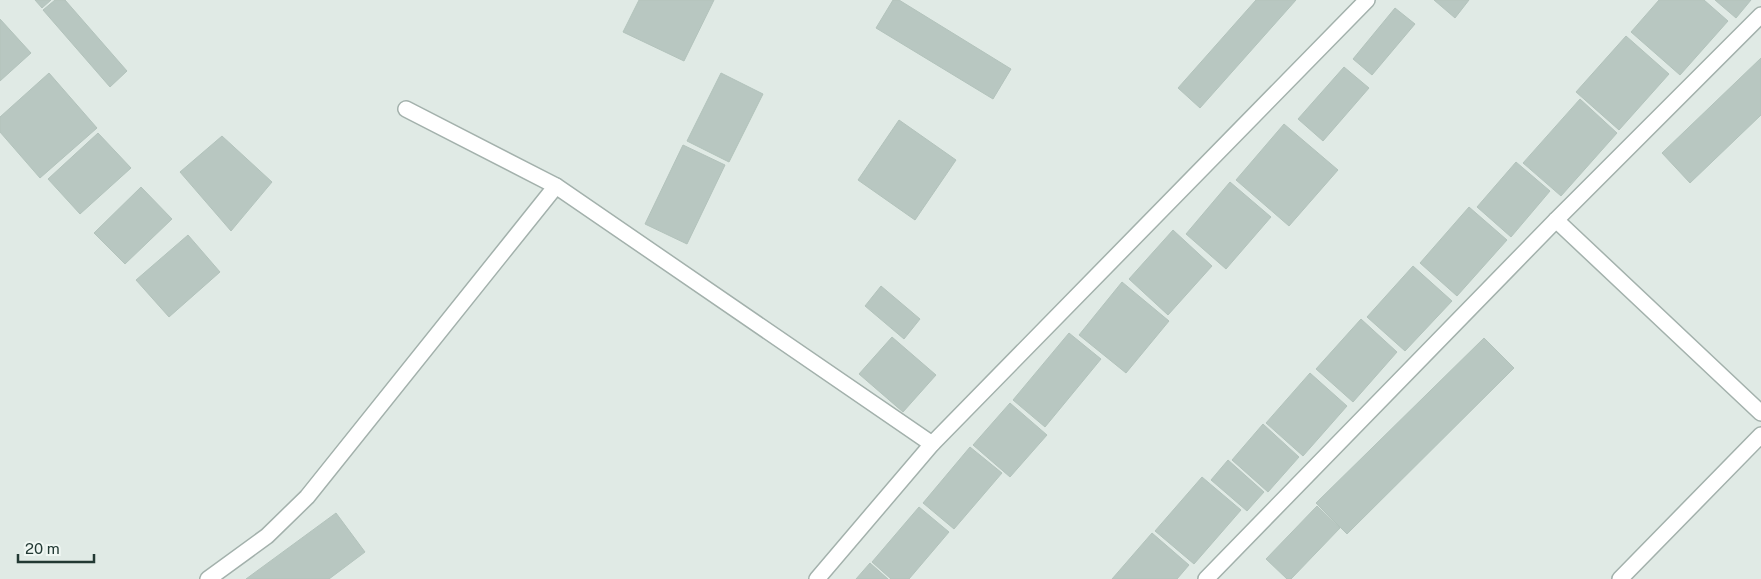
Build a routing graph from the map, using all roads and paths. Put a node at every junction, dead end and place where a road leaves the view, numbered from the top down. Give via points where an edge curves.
1 (1367, 0) edge
2 (1761, 15) edge
3 (406, 109) dead end
4 (556, 186) junction
5 (1556, 220) junction
6 (1761, 412) edge
7 (1761, 435) edge
8 (932, 444) junction
9 (208, 579) edge
10 (817, 579) edge
11 (1206, 579) edge
12 (1620, 579) edge

1 - 8 street
2 - 5 street
3 - 4 street
4 - 8 street
4 - 9 street via 307,497 267,536
5 - 6 street
5 - 11 street
7 - 12 street
8 - 10 street

